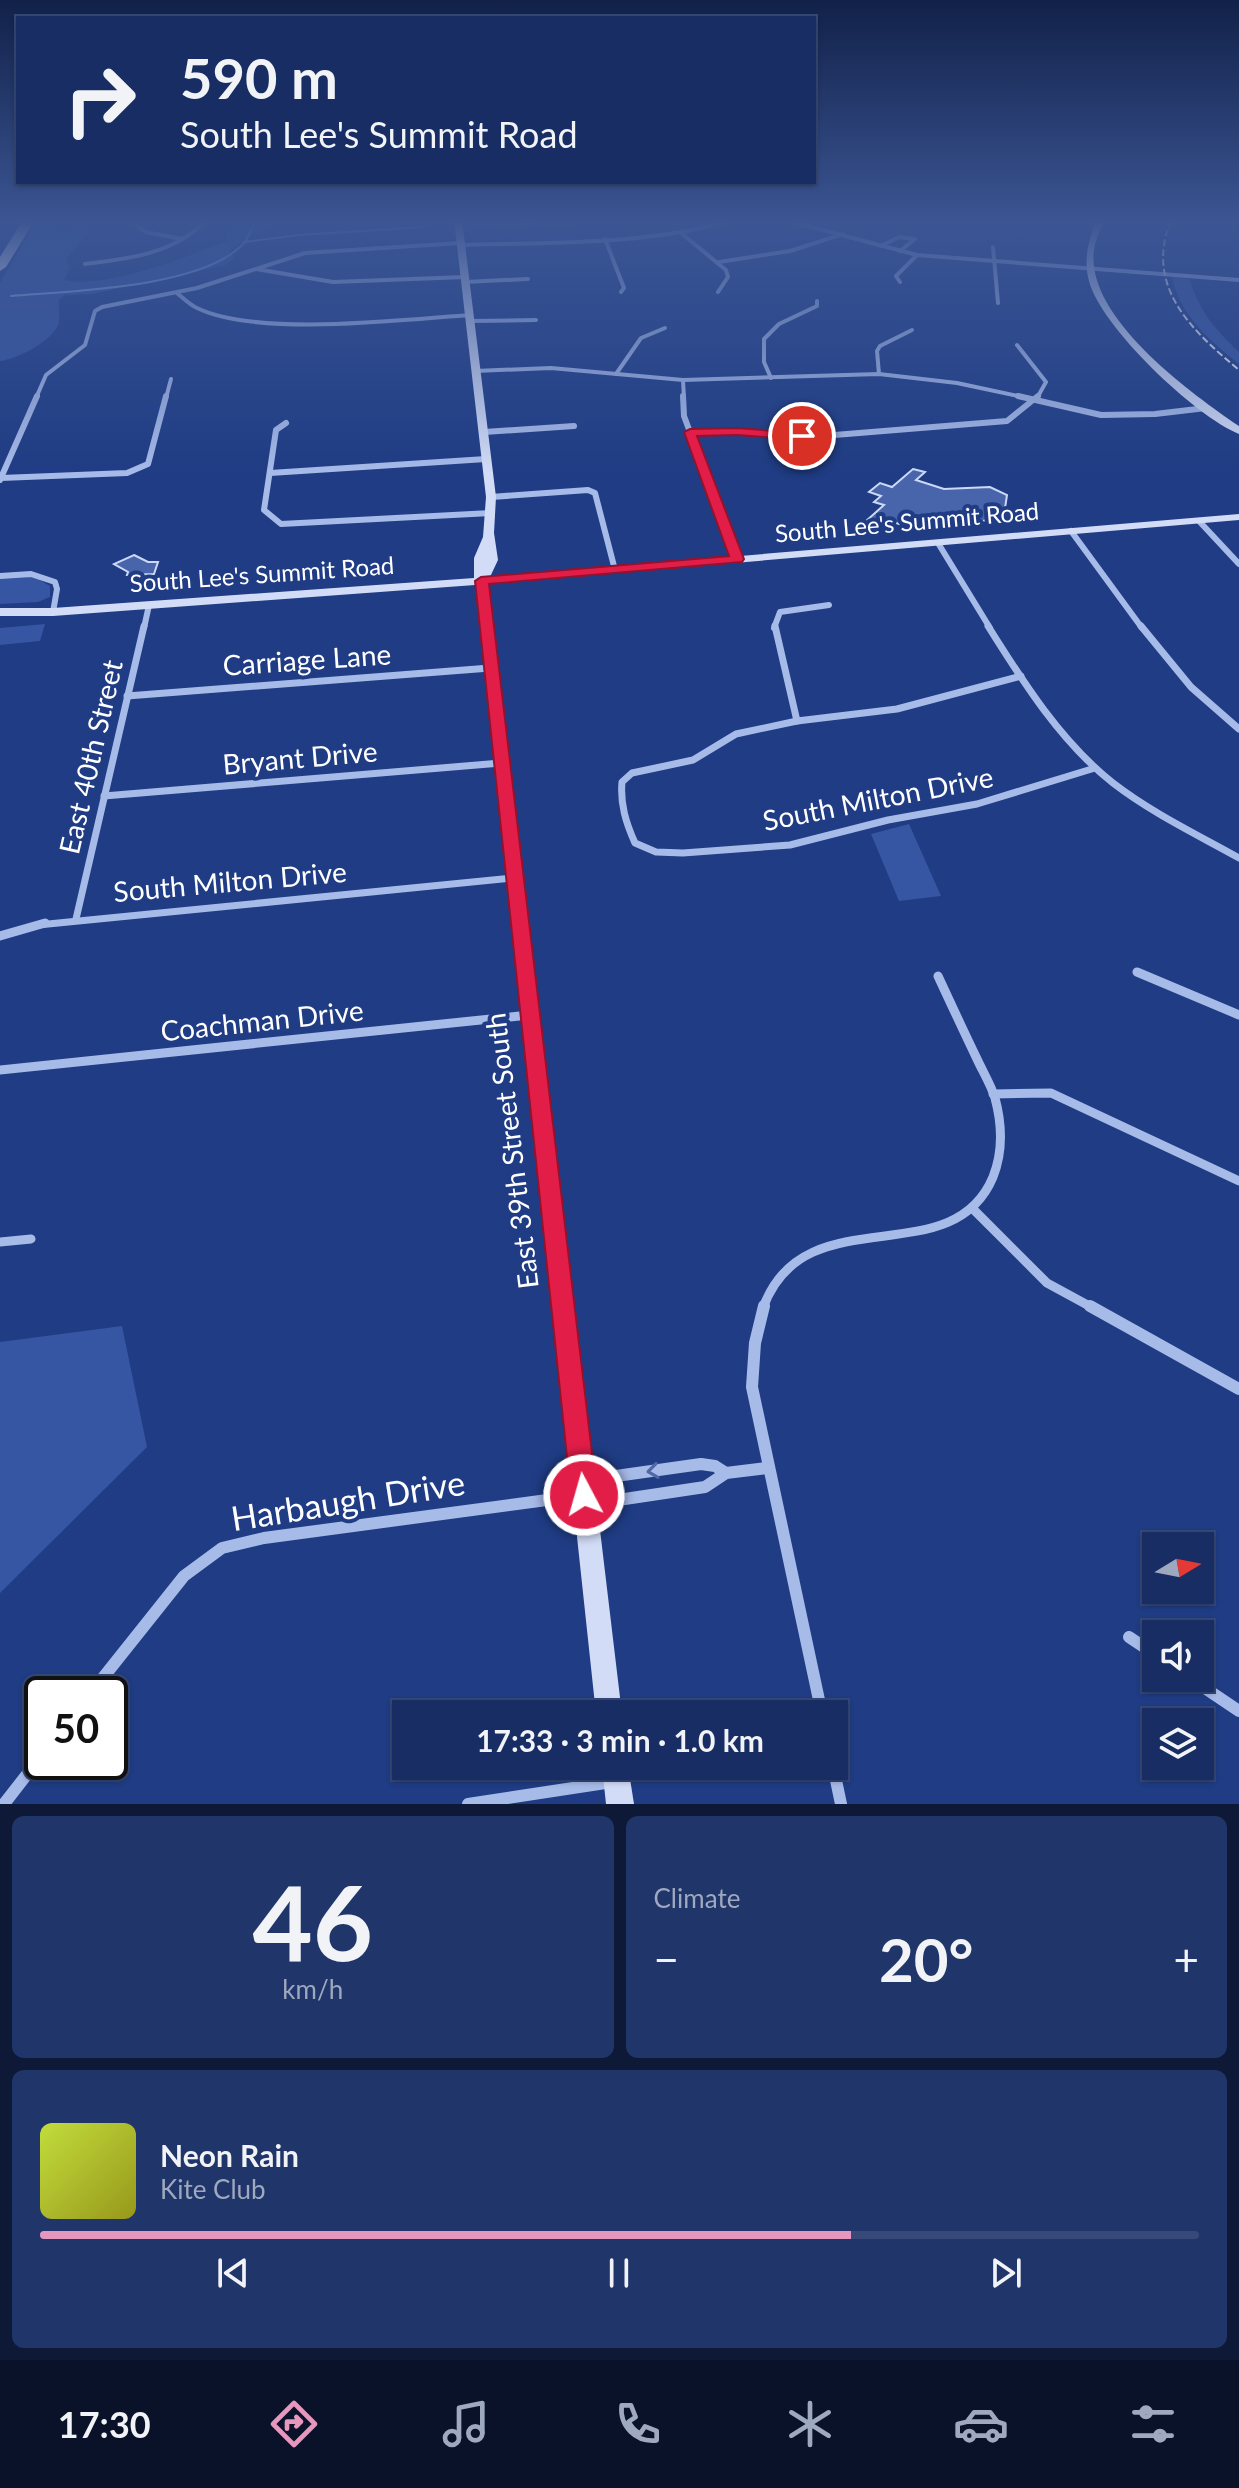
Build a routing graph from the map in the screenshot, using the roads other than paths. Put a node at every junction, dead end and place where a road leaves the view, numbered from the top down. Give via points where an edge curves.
1 (117, 304) edge
2 (188, 304) edge
3 (468, 304) edge
4 (817, 304) edge
5 (1105, 304) edge
6 (469, 318) junction
7 (536, 320) dead end
8 (665, 328) dead end
9 (912, 330) dead end
10 (1017, 345) dead end
11 (476, 373) junction
12 (616, 374) junction
13 (879, 374) junction
14 (771, 378) junction
15 (171, 379) dead end
16 (683, 380) junction
17 (1034, 400) junction
18 (1206, 408) junction
19 (286, 423) dead end
20 (574, 426) dead end
21 (1239, 431) edge
22 (484, 432) junction
23 (690, 432) junction
24 (486, 459) junction
25 (270, 473) junction
26 (0, 479) edge
27 (491, 497) junction
28 (491, 513) junction
29 (1239, 517) edge
30 (1199, 521) junction
31 (1071, 531) junction
32 (938, 543) junction
33 (737, 559) junction
34 (1239, 564) edge
35 (615, 570) junction
36 (0, 576) edge
37 (481, 581) junction
38 (149, 605) junction
39 (829, 605) dead end
40 (0, 612) edge
41 (53, 612) junction
42 (0, 620) edge
43 (490, 668) junction
44 (1021, 676) junction
45 (127, 696) junction
46 (797, 721) junction
47 (1239, 729) edge
48 (501, 763) junction
49 (1095, 768) junction
50 (104, 796) junction
51 (1239, 858) edge
52 (513, 878) junction
53 (76, 919) junction
54 (0, 936) edge
55 (1137, 972) dead end
56 (938, 976) dead end
57 (529, 1015) junction
58 (1239, 1015) edge
59 (0, 1070) edge
60 (993, 1094) junction
61 (1239, 1181) edge
62 (974, 1210) junction
63 (31, 1239) dead end
64 (0, 1242) edge
65 (1239, 1389) edge
66 (767, 1468) junction
67 (726, 1473) junction
68 (584, 1495) junction
69 (1129, 1637) dead end
70 (1142, 1646) edge
71 (104, 1676) edge
72 (1211, 1692) edge
73 (607, 1700) edge
74 (819, 1700) edge
75 (1239, 1711) edge
76 (24, 1778) edge
77 (836, 1780) edge
78 (617, 1784) edge
79 (4, 1804) edge
80 (468, 1804) edge
81 (841, 1804) edge

1 - 26 street via 95,311 85,345 46,375
2 - 6 street via 258,322
3 - 6 main road, East 39th Street South
4 - 14 street via 762,340 760,358
5 - 18 main road via 1124,334 1156,367
6 - 7 street
6 - 11 main road, East 39th Street South
8 - 12 street via 652,329 638,340
9 - 13 street via 880,346
10 - 17 street via 1046,382
11 - 12 street via 563,369
11 - 22 main road, East 39th Street South
12 - 16 street
13 - 14 street
13 - 17 street via 957,383
14 - 16 street
15 - 26 street via 148,464 140,470
16 - 23 street via 682,403
17 - 18 street via 1113,416
17 - 23 street via 1018,416 985,425 822,436
18 - 21 main road
19 - 25 street via 276,430
20 - 22 street
22 - 24 main road, East 39th Street South
23 - 33 street
24 - 25 street
24 - 27 main road, East 39th Street South
25 - 28 street via 264,510 281,524
27 - 28 main road, East 39th Street South
27 - 35 street via 588,490 598,499
28 - 37 main road, East 39th Street South via 494,549
29 - 30 main road, South Lee's Summit Road
30 - 31 main road, South Lee's Summit Road
30 - 34 street
31 - 32 main road, South Lee's Summit Road
31 - 47 street via 1183,678
32 - 33 main road, South Lee's Summit Road
32 - 44 street
33 - 35 main road, South Lee's Summit Road
35 - 37 main road, South Lee's Summit Road
36 - 41 street via 31,574 55,582
37 - 38 main road, South Lee's Summit Road
37 - 43 main road, East 39th Street South
38 - 41 main road, South Lee's Summit Road
38 - 45 street, East 40th Street
39 - 46 street via 780,612 774,628
40 - 41 main road, South Lee's Summit Road
41 - 42 main road, South Lee's Summit Road
43 - 45 street, Carriage Lane
43 - 48 main road, East 39th Street South
44 - 46 street via 897,709
44 - 49 street
45 - 50 street, East 40th Street
46 - 49 street, South Milton Drive via 736,734 693,760 632,773 622,782 620,797 635,843 656,852 683,853 790,845 977,804
48 - 50 street, Bryant Drive
48 - 52 main road, East 39th Street South
49 - 51 street via 1150,808
50 - 53 street, East 40th Street
52 - 53 street, South Milton Drive
52 - 57 main road, East 39th Street South
53 - 54 street, South Milton Drive
55 - 58 street
56 - 60 street
57 - 59 street, Coachman Drive
57 - 68 main road, East 39th Street South
60 - 61 street via 1051,1093
60 - 62 street via 1002,1139 997,1173
62 - 65 street via 1047,1283
62 - 66 street via 948,1224 905,1235 848,1239 811,1254 781,1277 764,1304 753,1361 752,1387
63 - 64 street
66 - 67 street, Harbaugh Drive
66 - 74 street
67 - 68 street, Harbaugh Drive via 705,1487 618,1500
67 -> 68 street, Harbaugh Drive via 701,1464 616,1476
68 - 71 street, Harbaugh Drive via 222,1548 184,1576
68 - 73 main road, East 39th Street South
69 - 70 street
72 - 75 street
76 - 79 street
77 - 81 street
78 - 80 street

